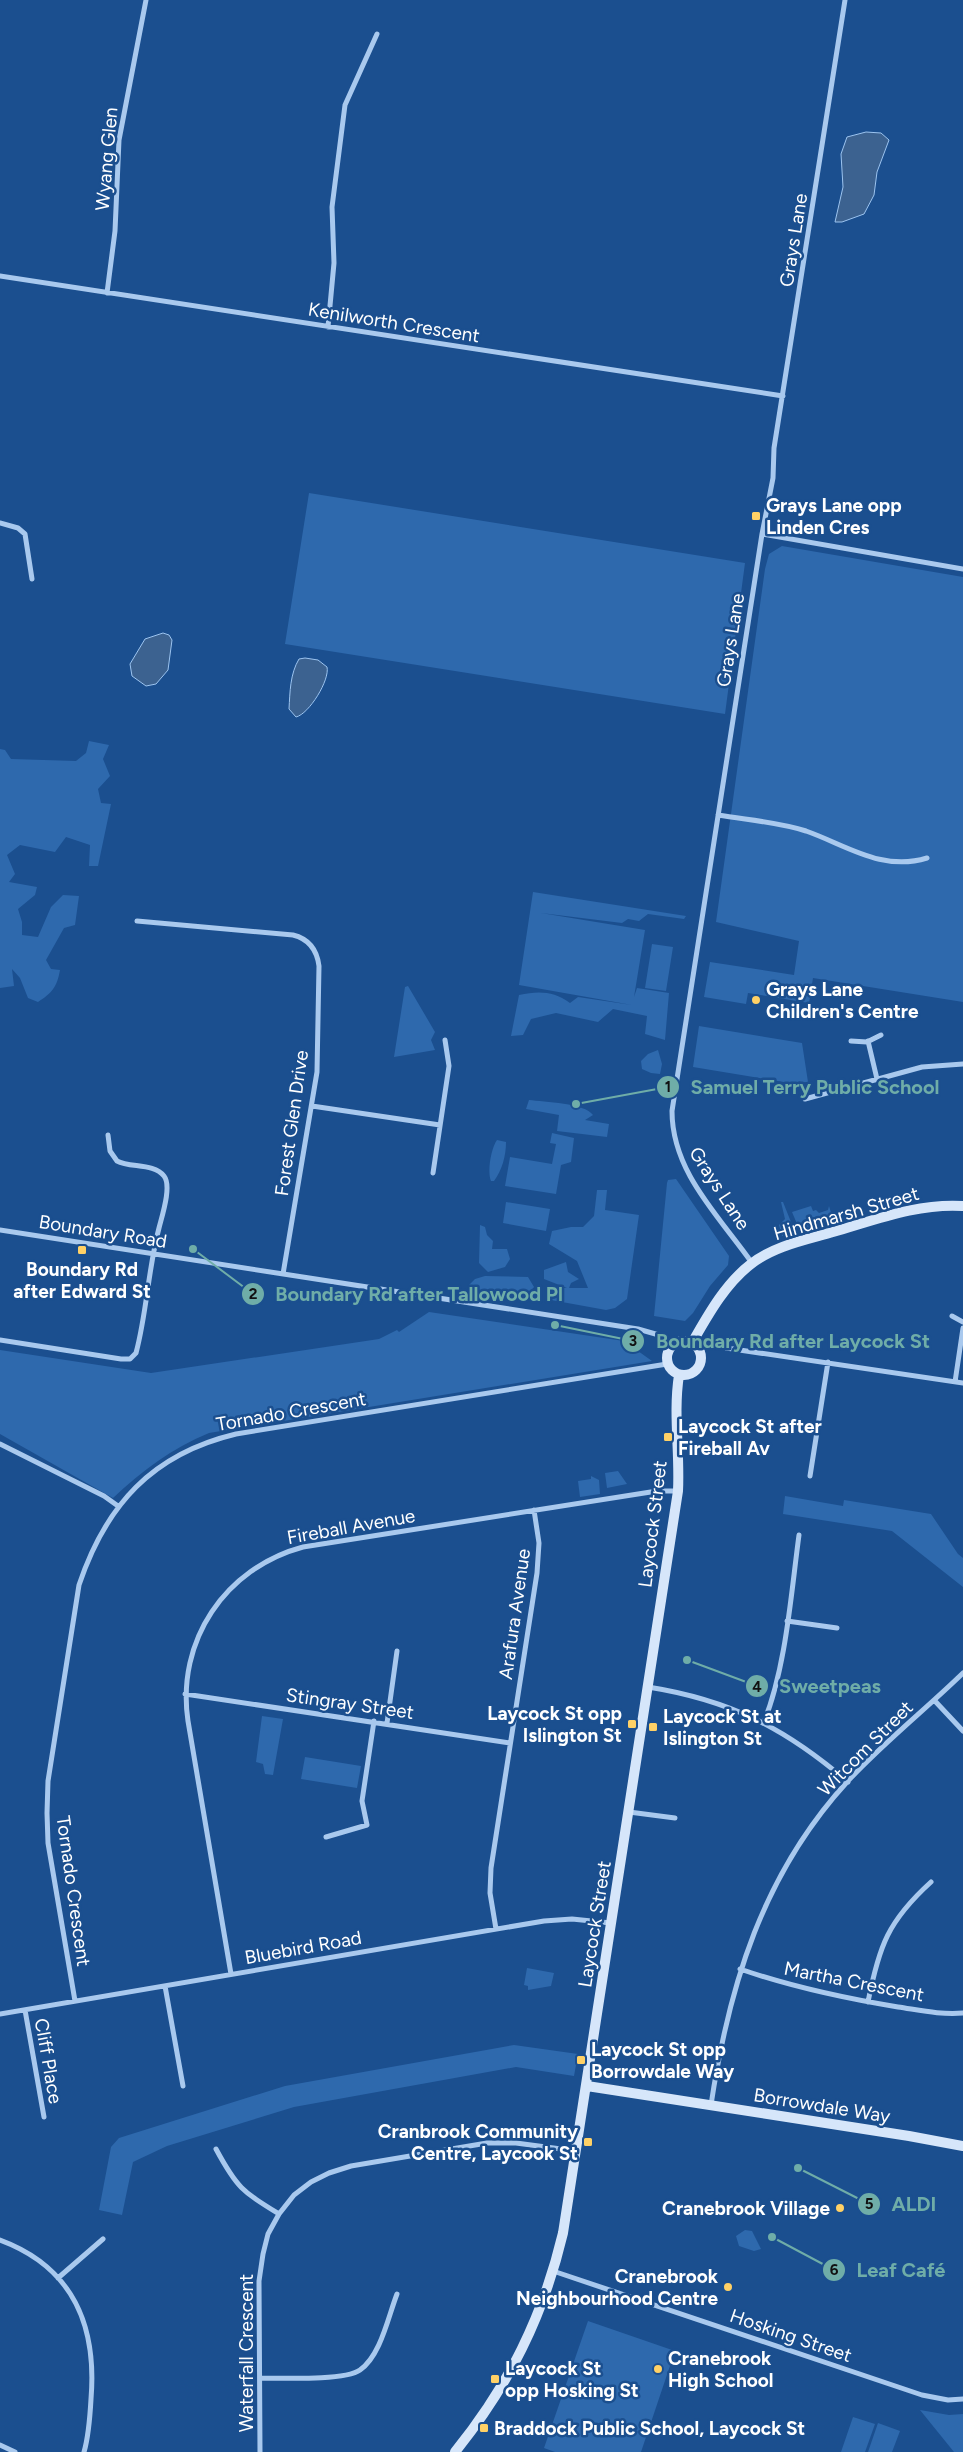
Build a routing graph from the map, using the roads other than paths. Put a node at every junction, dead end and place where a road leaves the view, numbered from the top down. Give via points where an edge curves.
1 (146, 0) edge
2 (845, 0) edge
3 (377, 34) dead end
4 (0, 276) edge
5 (107, 293) junction
6 (328, 327) junction
7 (783, 396) junction
8 (0, 523) edge
9 (762, 534) junction
10 (963, 569) edge
11 (32, 579) dead end
12 (718, 815) junction
13 (927, 858) dead end
14 (137, 920) dead end
15 (880, 1035) dead end
16 (445, 1040) dead end
17 (851, 1041) dead end
18 (868, 1042) junction
19 (963, 1064) edge
20 (877, 1079) junction
21 (805, 1099) dead end
22 (312, 1106) junction
23 (440, 1126) junction
24 (108, 1135) dead end
25 (433, 1173) dead end
26 (963, 1206) edge
27 (0, 1230) edge
28 (153, 1254) junction
29 (752, 1263) junction
30 (283, 1274) junction
31 (952, 1316) dead end
32 (963, 1322) edge
33 (963, 1328) edge
34 (0, 1340) edge
35 (692, 1343) junction
36 (673, 1344) junction
37 (726, 1348) dead end
38 (828, 1362) junction
39 (668, 1364) junction
40 (679, 1374) junction
41 (955, 1382) junction
42 (963, 1383) edge
43 (0, 1444) edge
44 (810, 1476) dead end
45 (678, 1491) junction
46 (118, 1506) junction
47 (534, 1510) junction
48 (799, 1535) dead end
49 (787, 1621) junction
50 (837, 1628) dead end
51 (397, 1651) dead end
52 (963, 1673) edge
53 (648, 1687) junction
54 (186, 1694) junction
55 (934, 1700) junction
56 (374, 1721) junction
57 (764, 1722) junction
58 (387, 1723) junction
59 (963, 1731) edge
60 (510, 1743) junction
61 (848, 1782) junction
62 (629, 1812) junction
63 (676, 1818) dead end
64 (326, 1837) dead end
65 (931, 1882) dead end
66 (611, 1923) junction
67 (496, 1929) junction
68 (740, 1969) junction
69 (231, 1974) junction
70 (165, 1986) junction
71 (75, 2001) junction
72 (868, 2002) junction
73 (25, 2010) junction
74 (963, 2013) edge
75 (0, 2014) edge
76 (183, 2086) dead end
77 (587, 2086) junction
78 (711, 2106) junction
79 (44, 2117) dead end
80 (963, 2146) edge
81 (216, 2149) dead end
82 (576, 2151) junction
83 (279, 2214) junction
84 (103, 2239) dead end
85 (0, 2240) edge
86 (553, 2271) junction
87 (58, 2278) junction
88 (397, 2294) dead end
89 (260, 2378) junction
90 (963, 2399) edge
91 (0, 2445) edge
92 (16, 2452) edge
93 (84, 2452) edge
94 (260, 2452) edge
95 (455, 2452) edge

1 - 5 street, Wyang Glen via 119,140
2 - 7 street, Grays Lane
3 - 6 street via 345,105 332,207 334,263
4 - 5 street, Kenilworth Crescent
5 - 6 street, Kenilworth Crescent
6 - 7 street, Kenilworth Crescent
7 - 9 street, Grays Lane
8 - 11 street via 18,528 25,534
9 - 10 street
9 - 12 street, Grays Lane
12 - 13 street via 805,831 879,859 909,863
12 - 29 street, Grays Lane via 673,1097 672,1126 683,1166
14 - 22 street, Forest Glen Drive via 288,934 308,942 319,966 318,1066
15 - 18 street
16 - 23 street via 449,1066
17 - 18 street
18 - 20 street
19 - 20 street via 922,1067
20 - 21 street
22 - 23 street
22 - 30 street, Forest Glen Drive
23 - 25 street
24 - 28 street via 110,1151 117,1161 156,1170 166,1179 163,1216
26 - 29 street, Hindmarsh Street via 935,1206 899,1213 792,1244
27 - 28 street, Boundary Road
28 - 30 street, Boundary Road
28 - 34 street via 138,1346 130,1359
29 - 35 street, Hindmarsh Street via 722,1295
30 - 36 street, Boundary Road via 638,1329 659,1335
31 - 32 street
33 - 41 street
35 - 36 street
35 - 40 street via 701,1356 698,1367 690,1374
36 - 39 street via 667,1353
37 - 38 street via 795,1360
38 - 41 street
38 - 44 street
39 - 40 street
39 - 46 street, Tornado Crescent via 212,1440 186,1450 153,1472
40 - 45 street, Laycock Street via 675,1403
41 - 42 street
43 - 46 street
45 - 47 street, Fireball Avenue via 657,1490
45 - 53 street, Laycock Street
46 - 71 street, Tornado Crescent via 102,1529 79,1585 48,1782 48,1842
47 - 54 street, Fireball Avenue via 312,1545 266,1561 229,1588 210,1613 192,1652
47 - 60 street, Arafura Avenue via 539,1542 537,1572
48 - 49 street
49 - 50 street
49 - 57 street via 773,1696
51 - 58 street
52 - 55 street, Witcom Street
53 - 57 street via 704,1699
53 - 62 street, Laycock Street
54 - 56 street, Stingray Street
54 - 69 street, Fireball Avenue
55 - 59 street
55 - 61 street, Witcom Street
56 - 58 street, Stingray Street
56 - 64 street via 363,1792 367,1824
57 - 61 street via 815,1755
58 - 60 street, Stingray Street
60 - 67 street, Arafura Avenue via 491,1868 490,1893
61 - 68 street, Witcom Street via 813,1826 784,1871
62 - 63 street
62 - 66 street, Laycock Street
65 - 72 street via 905,1907 889,1930 876,1962
66 - 67 street, Bluebird Road via 559,1919
66 - 77 street, Laycock Street
67 - 69 street, Bluebird Road
68 - 72 street, Martha Crescent via 804,1989
68 - 78 street, Witcom Street via 723,2035
69 - 70 street, Bluebird Road
70 - 71 street, Bluebird Road
70 - 76 street
71 - 73 street, Bluebird Road
72 - 74 street, Martha Crescent via 938,2013
73 - 75 street, Bluebird Road
73 - 79 street, Cliff Place
77 - 78 street, Borrowdale Way
77 - 82 street, Laycock Street
78 - 80 street, Borrowdale Way
81 - 83 street via 235,2183
82 - 83 street, Waterfall Crescent via 496,2142 351,2166 311,2182 294,2195
82 - 86 street, Laycock Street via 563,2233
83 - 89 street, Waterfall Crescent via 266,2241 259,2281
84 - 87 street
85 - 87 street via 29,2254
86 - 90 street, Hosking Street via 922,2395
86 - 95 street, Laycock Street via 538,2315 499,2393
87 - 93 street via 83,2320 92,2354 93,2377
88 - 89 street via 377,2345 359,2371 342,2376
89 - 94 street, Waterfall Crescent
91 - 92 street

